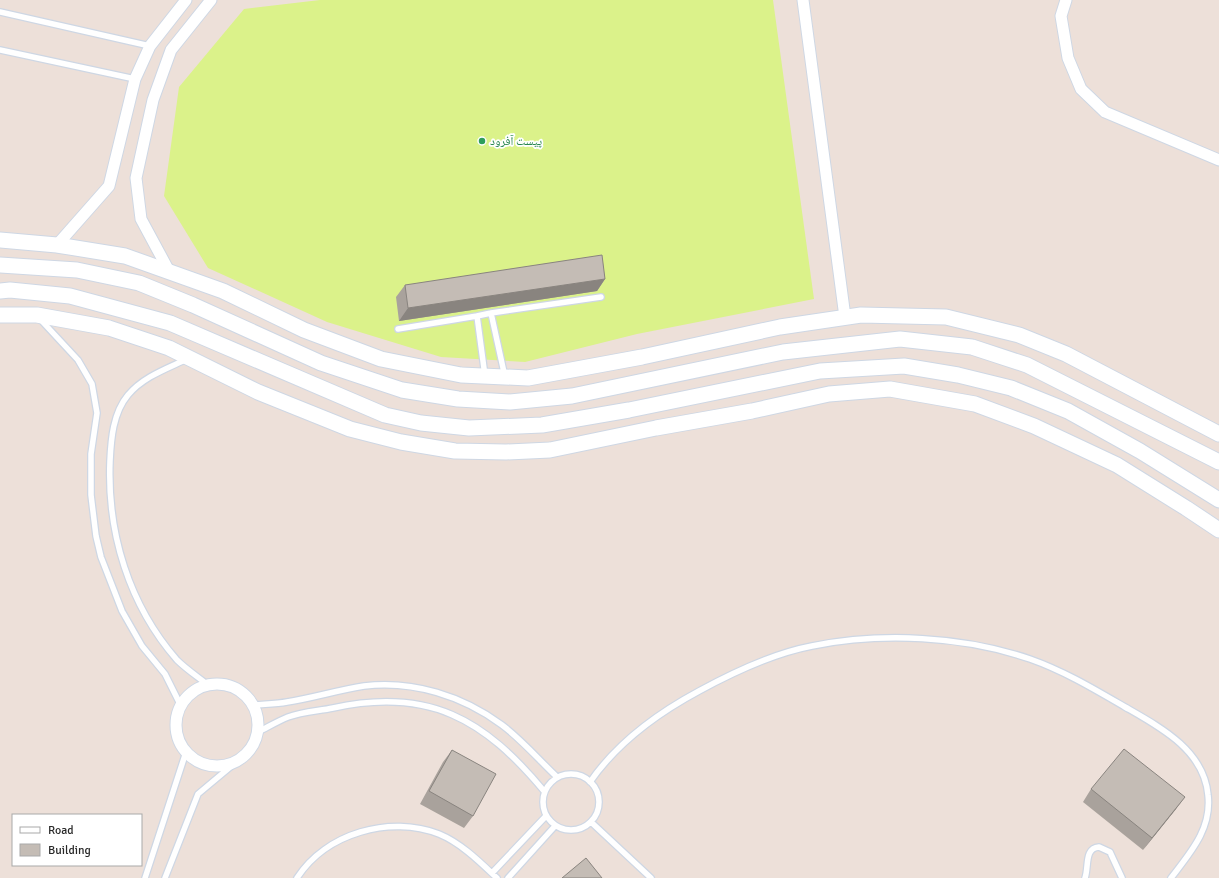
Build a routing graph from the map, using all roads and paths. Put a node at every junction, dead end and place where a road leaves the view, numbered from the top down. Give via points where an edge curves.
1 (186, 0) edge
2 (211, 0) edge
3 (803, 0) edge
4 (1066, 0) edge
5 (0, 12) edge
6 (150, 46) junction
7 (0, 50) edge
8 (135, 79) junction
9 (1219, 160) edge
10 (0, 240) edge
11 (57, 245) junction
12 (0, 265) edge
13 (169, 271) junction
14 (0, 291) edge
15 (601, 297) dead end
16 (491, 313) junction
17 (0, 315) edge
18 (37, 315) junction
19 (477, 316) junction
20 (845, 318) junction
21 (398, 329) dead end
22 (189, 358) junction
23 (485, 376) junction
24 (505, 377) junction
25 (1219, 434) edge
26 (1219, 462) edge
27 (1219, 500) edge
28 (1219, 530) edge
29 (208, 685) junction
30 (254, 705) junction
31 (181, 706) junction
32 (258, 732) junction
33 (186, 752) junction
34 (241, 758) junction
35 (557, 777) junction
36 (590, 782) junction
37 (544, 791) junction
38 (546, 816) junction
39 (591, 822) junction
40 (555, 826) junction
41 (492, 873) junction
42 (145, 878) edge
43 (164, 878) edge
44 (297, 878) edge
45 (497, 878) edge
46 (508, 878) edge
47 (651, 878) edge
48 (1085, 878) edge
49 (1122, 878) edge
50 (1171, 878) edge

1 - 6 street
2 - 13 street via 171,50 153,100 136,178 141,219
3 - 20 street
4 - 9 street via 1061,16 1068,58 1081,88 1105,112
5 - 6 lane
6 - 8 street
7 - 8 lane
8 - 11 street via 109,186
10 - 11 main road
11 - 13 main road via 125,256
12 - 26 main road via 77,270 139,283 321,364 402,390 458,399 510,402 572,396 783,352 900,339 972,347 1027,365
13 - 23 main road via 223,291 304,330 381,359 461,375
14 - 27 main road via 70,296 170,323 385,415 421,423 469,428 542,425 820,372 904,366 958,375 1011,388 1068,411 1140,451
15 - 16 lane
16 - 19 lane
16 - 24 lane
17 - 18 main road
18 - 22 main road via 109,328 170,348
18 - 31 lane via 78,360 92,384 97,413 91,454 91,495 101,556 122,611 142,646 164,674
19 - 21 lane
19 - 23 lane
20 - 24 main road via 780,327 642,357 528,378
20 - 25 main road via 861,315 946,317 1019,335 1066,354
22 - 28 main road via 258,392 350,429 400,442 455,451 550,450 829,394 890,389 975,404 1034,426 1117,466
22 - 29 lane via 140,384 123,402 116,417 110,455 110,494 119,551 139,603 158,635 178,661
23 - 24 main road
29 - 30 street via 234,687 247,696
29 - 31 street via 192,692
30 - 32 street via 258,718
30 - 35 lane via 287,702 367,686 397,686 430,691 460,701 489,716 515,736
31 - 33 street via 177,715 176,730
32 - 34 street via 255,742
32 - 37 lane via 288,717 354,703 396,701 426,706 461,718 493,738 524,766
33 - 34 street via 207,765 230,764
33 - 42 lane
34 - 43 lane via 198,794
35 - 36 lane via 574,774
35 - 37 lane
36 - 39 lane via 596,789 599,806
36 - 50 lane via 602,765 630,738 676,704 721,678 811,646 855,640 900,638 954,642 990,648 1030,659 1073,677 1138,714 1188,750 1200,767 1207,786 1207,818 1197,843
37 - 38 lane via 542,801
38 - 40 lane
38 - 41 lane
39 - 40 lane via 583,828 574,830 564,830
39 - 47 lane
40 - 46 lane
41 - 44 lane via 458,845 439,835 421,829 391,828 370,830 340,840 322,851
41 - 45 lane
48 - 49 lane via 1089,853 1099,847 1110,852

